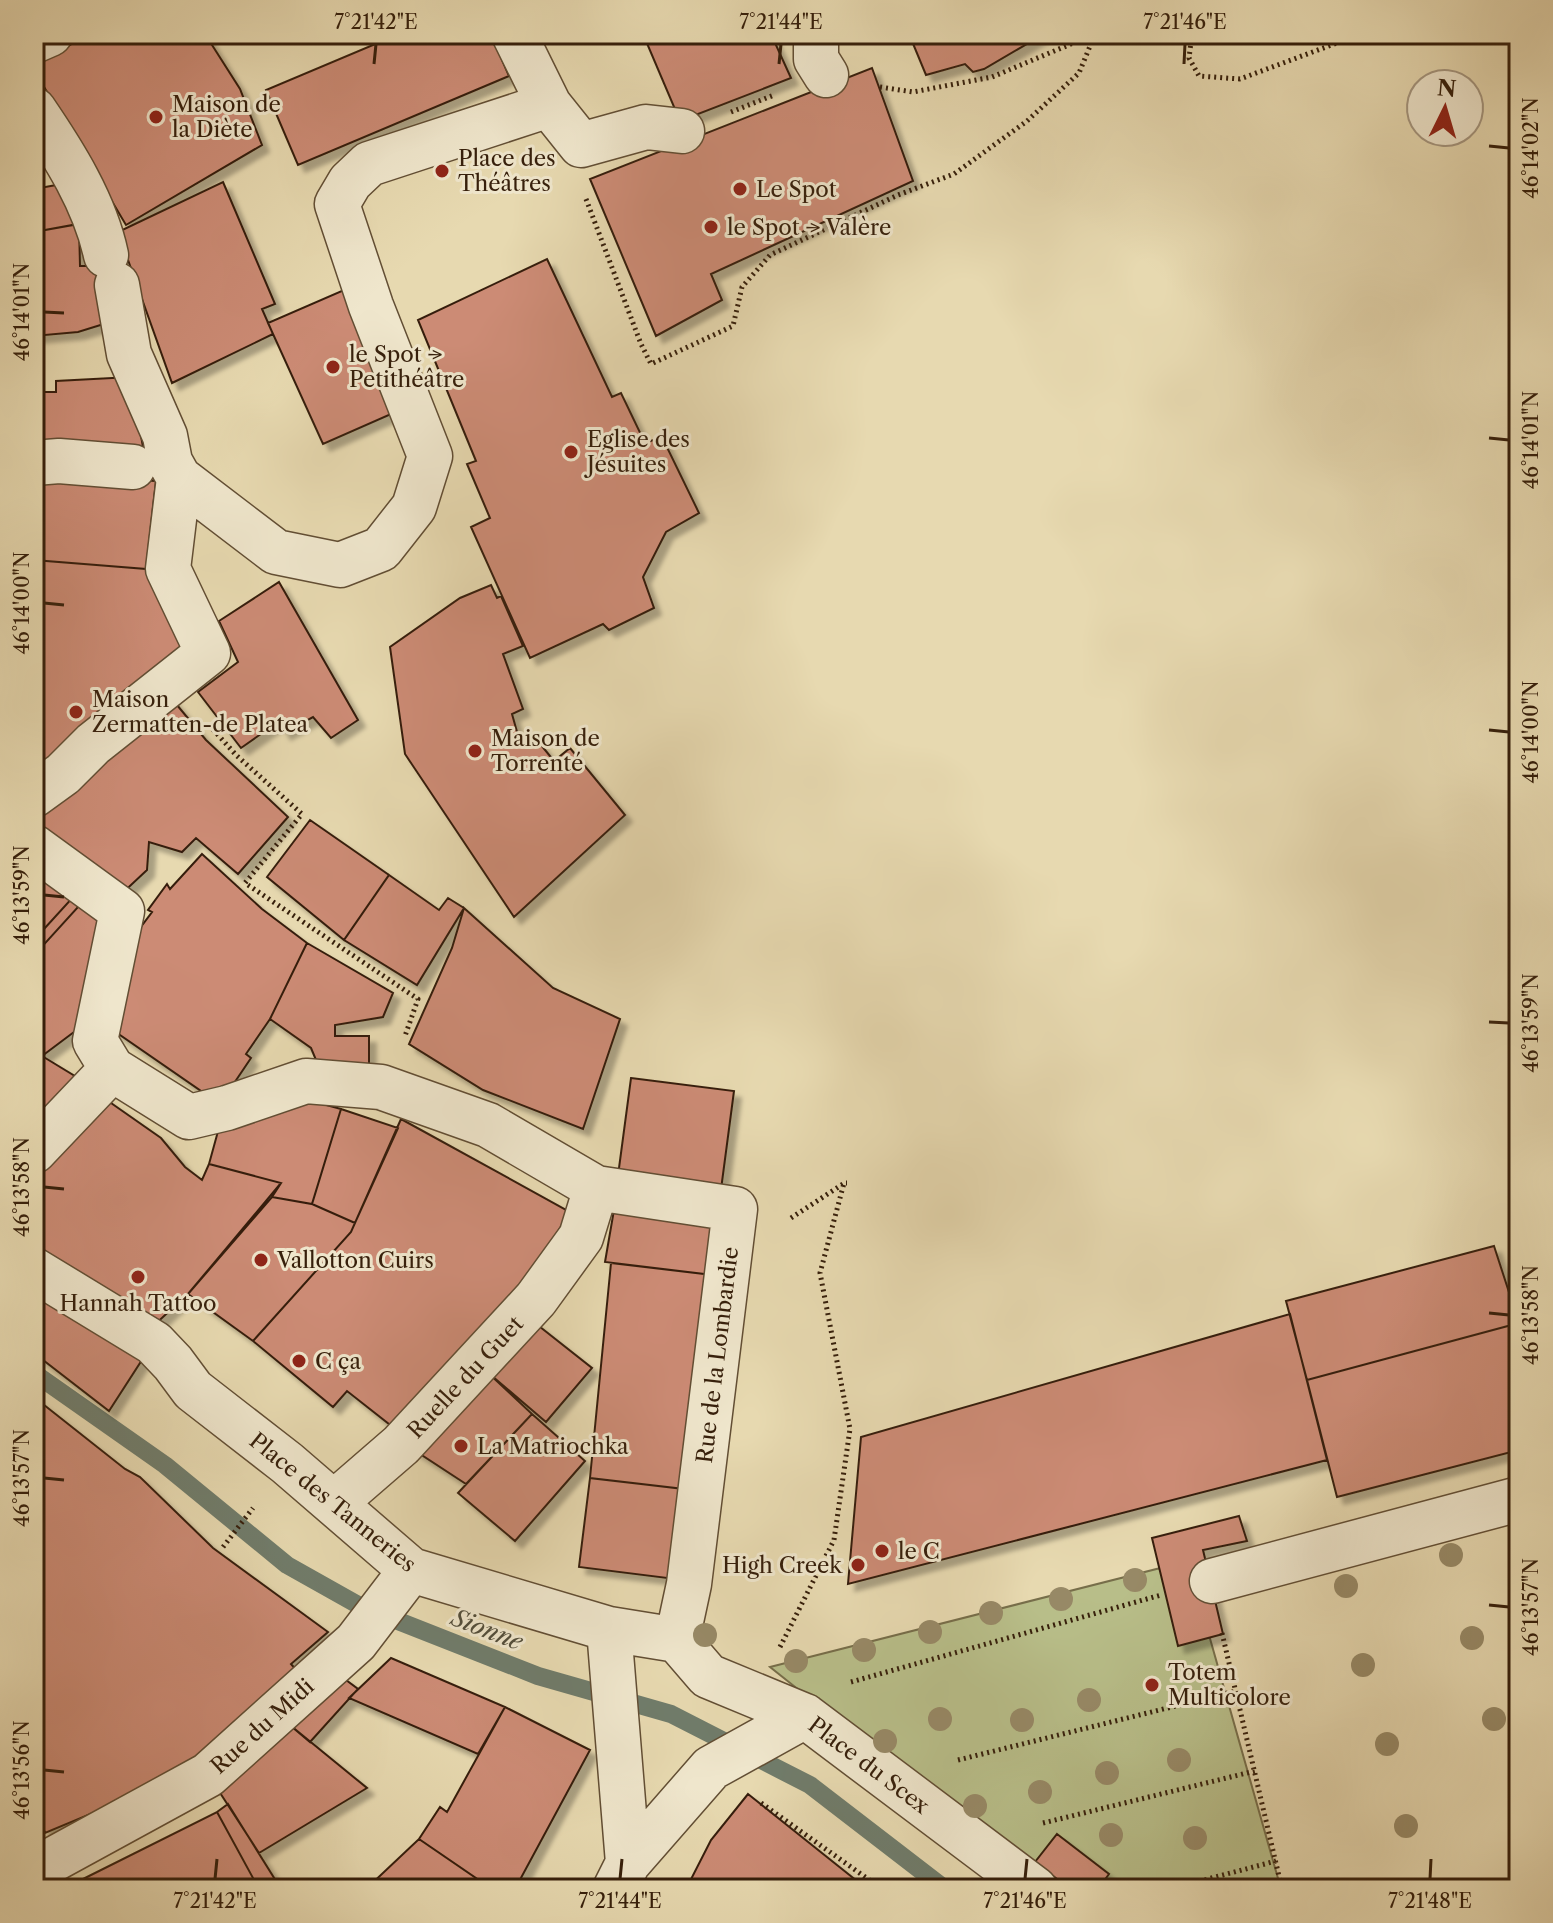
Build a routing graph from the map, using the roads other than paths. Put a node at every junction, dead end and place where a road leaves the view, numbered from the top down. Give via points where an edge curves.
1 (50, 34) edge
2 (514, 34) edge
3 (34, 41) edge
4 (549, 105) junction
5 (34, 110) edge
6 (682, 131) road end
7 (34, 463) edge
8 (157, 468) junction
9 (34, 795) edge
10 (34, 847) edge
11 (112, 1069) junction
12 (34, 1151) edge
13 (596, 1188) junction
14 (34, 1270) edge
15 (1519, 1499) edge
16 (334, 1503) junction
17 (411, 1570) junction
18 (1212, 1581) road end
19 (609, 1629) junction
20 (677, 1640) junction
21 (805, 1716) junction
22 (34, 1870) edge
23 (622, 1876) edge
24 (1035, 1889) edge

1 - 3 street
2 - 4 street
4 - 6 street via 581,145 646,127
4 - 8 street via 369,164 337,204 430,456 414,507 381,549 340,565 276,552
5 - 8 street via 100,225 129,354 165,436
7 - 8 street
8 - 9 street via 168,569 208,653
10 - 11 street via 122,911 95,1041
11 - 12 street
11 - 13 street, Rue de la Lombardie via 189,1117 306,1081 381,1087 488,1125
13 - 16 street, Ruelle du Guet via 581,1237 536,1299 401,1445
13 - 20 street, Rue de la Lombardie via 735,1209 689,1584
14 - 16 street, Place des Tanneries via 154,1343 193,1390
15 - 18 street
16 - 17 street, Place des Tanneries
17 - 19 street, Place des Tanneries
17 - 22 street, Rue du Midi via 356,1642 208,1775
19 - 20 street
19 - 23 street
20 - 21 street, Place du Scex via 708,1676
21 - 23 street via 711,1768
21 - 24 street, Place du Scex

